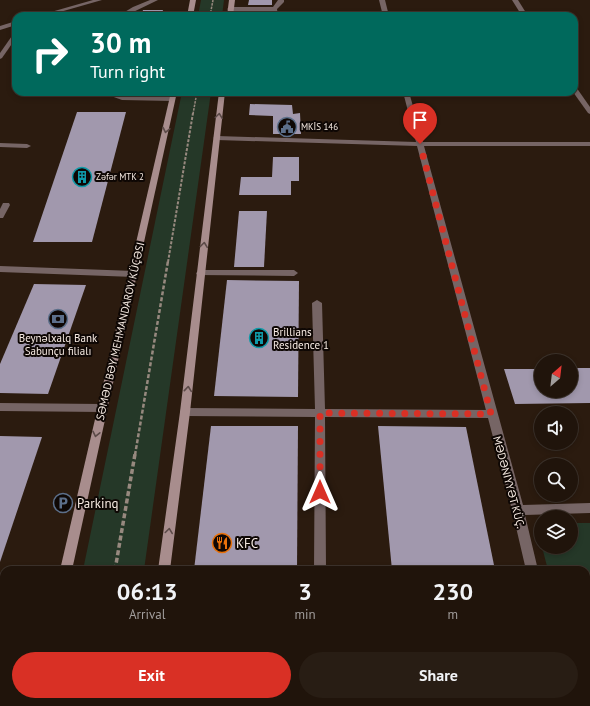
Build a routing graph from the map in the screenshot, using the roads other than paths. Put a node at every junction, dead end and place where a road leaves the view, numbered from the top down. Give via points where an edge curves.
1 (99, 0) edge
2 (155, 0) edge
3 (193, 0) edge
4 (232, 0) edge
5 (281, 0) edge
6 (382, 0) edge
7 (515, 0) edge
8 (230, 9) joint
9 (274, 9) junction
10 (56, 12) edge
11 (128, 12) edge
12 (191, 12) edge
13 (274, 12) edge
14 (385, 12) edge
15 (522, 12) edge
16 (12, 24) edge
17 (0, 28) edge
18 (12, 40) edge
19 (0, 57) edge
20 (578, 93) edge
21 (116, 96) edge
22 (173, 96) edge
23 (222, 96) edge
24 (407, 96) edge
25 (589, 108) edge
26 (217, 138) junction
27 (420, 144) junction
28 (590, 144) edge
29 (0, 145) edge
30 (27, 146) dead end
31 (6, 205) dead end
32 (0, 216) edge
33 (0, 270) edge
34 (200, 273) junction
35 (134, 274) junction
36 (294, 274) dead end
37 (317, 303) dead end
38 (0, 407) edge
39 (102, 408) junction
40 (185, 412) junction
41 (320, 413) junction
42 (491, 414) junction
43 (590, 508) edge
44 (518, 510) junction
45 (67, 566) edge
46 (165, 566) edge
47 (320, 566) edge
48 (531, 566) edge

1 - 10 street
2 - 11 street
3 - 12 main road
4 - 8 main road
5 - 9 street
6 - 14 street
7 - 15 street
8 - 9 street
9 - 13 street
16 - 17 street
18 - 19 street
20 - 25 street
21 - 22 street
22 -> 35 main road, SƏMƏD BƏY MEHMANDAROV KÜÇƏSI
26 -> 23 main road
24 - 27 street, MƏDƏNIYYƏT KÜÇ.
26 - 27 street
34 -> 26 main road
27 - 28 street
27 - 42 street, MƏDƏNIYYƏT KÜÇ.
29 - 30 street
31 - 32 street
33 - 35 street
34 - 36 street
40 -> 34 main road
35 - 39 main road, SƏMƏD BƏY MEHMANDAROV KÜÇƏSI
37 - 41 street
38 - 39 street
39 -> 45 main road, SƏMƏD BƏY MEHMANDAROV KÜÇƏSI
40 - 41 street
46 -> 40 main road
41 - 42 street
41 - 47 street
42 - 44 street, MƏDƏNIYYƏT KÜÇ.
43 - 44 street
44 - 48 street, MƏDƏNIYYƏT KÜÇ.

